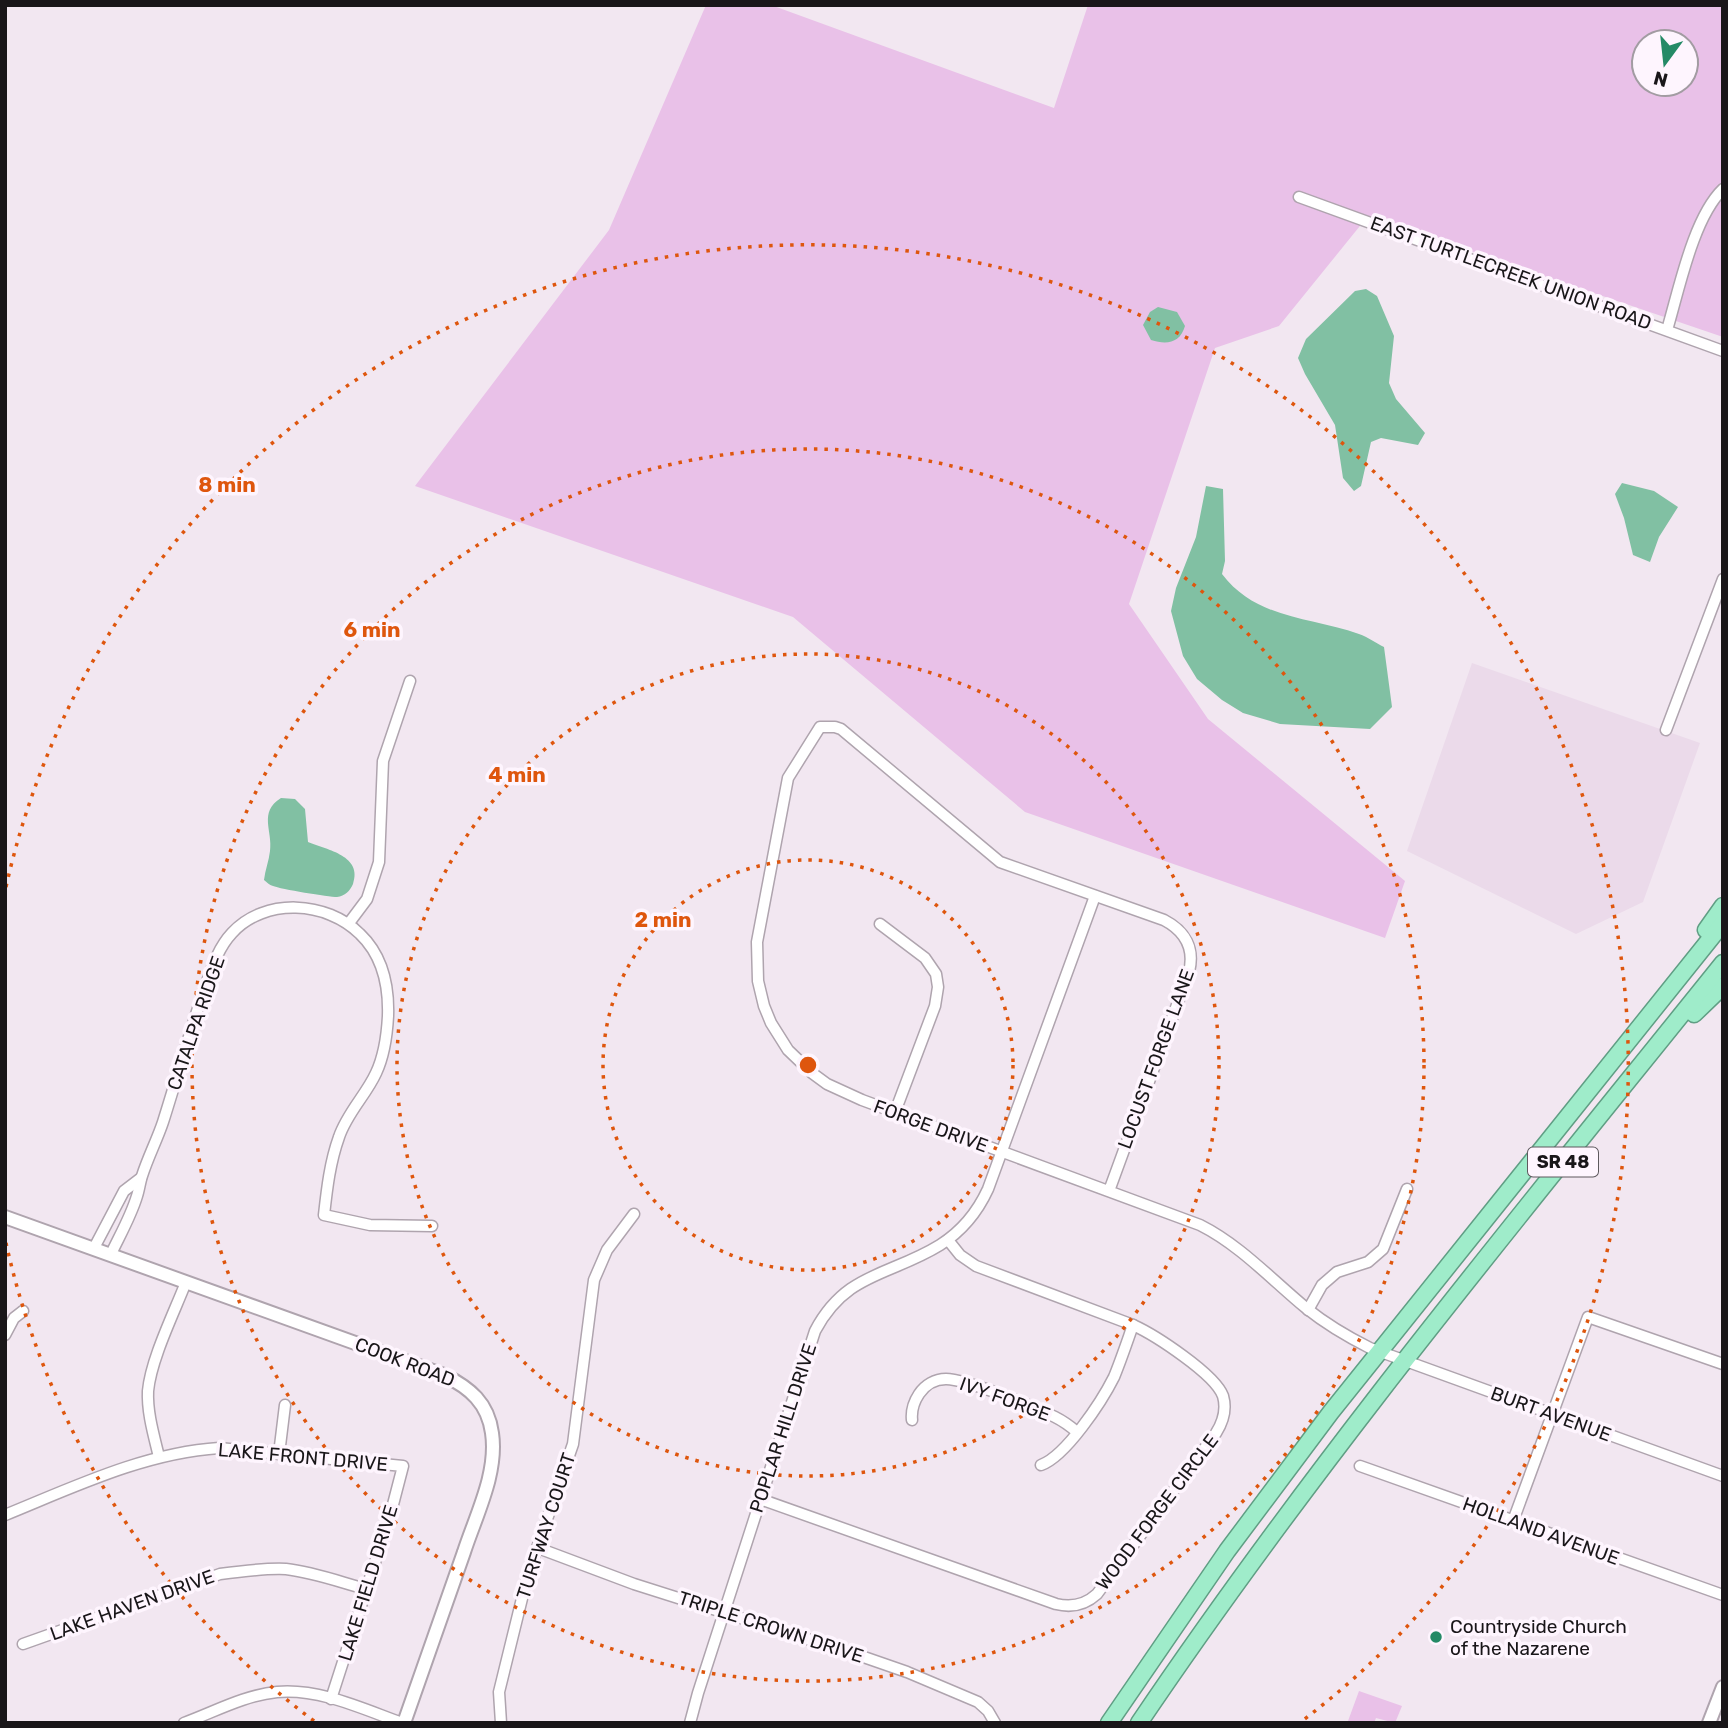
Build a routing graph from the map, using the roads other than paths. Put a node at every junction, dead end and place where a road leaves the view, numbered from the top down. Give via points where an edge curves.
1 (1723, 189) edge
2 (1299, 197) dead end
3 (1667, 330) junction
4 (1723, 351) edge
5 (1723, 579) edge
6 (410, 681) dead end
7 (820, 727) joint
8 (1666, 730) dead end
9 (1095, 896) junction
10 (1723, 906) edge
11 (349, 923) junction
12 (1723, 923) edge
13 (880, 924) dead end
14 (1723, 963) edge
15 (1723, 986) edge
16 (1644, 1062) junction
17 (1580, 1100) junction
18 (895, 1112) junction
19 (1002, 1152) junction
20 (141, 1177) junction
21 (1407, 1189) dead end
22 (1109, 1191) junction
23 (634, 1214) dead end
24 (5, 1217) edge
25 (432, 1226) dead end
26 (948, 1240) junction
27 (94, 1248) junction
28 (111, 1254) junction
29 (186, 1282) junction
30 (1308, 1310) junction
31 (23, 1311) dead end
32 (1133, 1325) junction
33 (5, 1335) edge
34 (1379, 1352) junction
35 (1404, 1361) junction
36 (1723, 1364) edge
37 (285, 1405) dead end
38 (1550, 1413) junction
39 (912, 1420) dead end
40 (1077, 1432) junction
41 (279, 1454) junction
42 (159, 1457) junction
43 (1041, 1465) dead end
44 (403, 1466) joint
45 (1360, 1466) dead end
46 (1723, 1476) edge
47 (760, 1499) junction
48 (5, 1515) edge
49 (1513, 1521) junction
50 (538, 1548) junction
51 (366, 1589) junction
52 (1723, 1595) edge
53 (724, 1612) junction
54 (23, 1644) dead end
55 (1723, 1687) edge
56 (331, 1699) junction
57 (184, 1723) edge
58 (403, 1723) edge
59 (501, 1723) edge
60 (690, 1723) edge
61 (995, 1723) edge
62 (1109, 1723) edge
63 (1139, 1723) edge
64 (1709, 1723) edge

1 - 3 street via 1700,224
2 - 3 street, EAST TURTLECREEK UNION ROAD
3 - 4 street, EAST TURTLECREEK UNION ROAD
5 - 8 street
6 - 11 street via 383,761 379,862 367,899
7 - 9 street, LOCUST FORGE LANE via 841,729 994,858
7 - 18 street, FORGE DRIVE via 794,766 786,788 757,942 759,987 771,1023 797,1060 838,1090
9 - 19 street, POPLAR HILL DRIVE
9 - 22 street, LOCUST FORGE LANE via 1175,926 1187,941 1191,959
10 - 17 highway
11 - 20 street, CATALPA RIDGE via 328,912 284,907 252,918 232,933 216,959
11 - 25 street, CATALPA RIDGE via 377,955 385,976 388,1018 376,1073 339,1136 324,1215 369,1225
12 - 17 highway, SR 48
13 - 18 street via 925,958 939,987
14 - 16 highway, SR 48
15 - 16 highway
16 - 35 highway, SR 48
17 - 34 highway, SR 48
18 - 19 street, FORGE DRIVE
19 - 22 street, FORGE DRIVE
19 - 26 street, POPLAR HILL DRIVE via 976,1212
20 - 27 street, CATALPA RIDGE via 124,1191
20 - 28 street, CATALPA RIDGE via 137,1198
21 - 30 street via 1383,1249 1368,1262 1337,1272 1322,1285
22 - 30 street, FORGE DRIVE via 1211,1230
23 - 50 street, TURFWAY COURT via 607,1250 594,1280 573,1444
24 - 27 street, COOK ROAD
26 - 32 street, WOOD FORGE CIRCLE via 971,1263
26 - 47 street, POPLAR HILL DRIVE via 863,1280 829,1309 810,1343
27 - 28 street, COOK ROAD
28 - 29 street, COOK ROAD
29 - 42 street via 148,1392
29 - 58 street, COOK ROAD via 444,1375 463,1384 484,1407 493,1442 489,1475
30 - 34 street, FORGE DRIVE
31 - 33 street
32 - 40 street via 1114,1377
32 - 47 street, WOOD FORGE CIRCLE via 1156,1336 1212,1381 1223,1396 1224,1416 1152,1522 1087,1602 1056,1604
34 - 35 street, BURT AVENUE
34 - 62 highway, SR 48 via 1265,1499
35 - 38 street, BURT AVENUE
35 - 63 highway, SR 48 via 1288,1510
36 - 38 street via 1588,1317
37 - 41 street
38 - 46 street, BURT AVENUE
38 - 49 street
39 - 40 street, IVY FORGE via 920,1392 934,1381 946,1379 1031,1407
40 - 43 street via 1058,1456
41 - 42 street, LAKE FRONT DRIVE via 219,1448
41 - 44 street, LAKE FRONT DRIVE
42 - 48 street, LAKE FRONT DRIVE
44 - 51 street, LAKE FIELD DRIVE
45 - 49 street, HOLLAND AVENUE
47 - 53 street, POPLAR HILL DRIVE
49 - 52 street, HOLLAND AVENUE
50 - 53 street, TRIPLE CROWN DRIVE
50 - 59 street, TURFWAY COURT via 501,1679
51 - 54 street, LAKE HAVEN DRIVE via 286,1569 220,1574
51 - 56 street, LAKE FIELD DRIVE
53 - 60 street, POPLAR HILL DRIVE
53 - 61 street, TRIPLE CROWN DRIVE via 967,1696 983,1706
55 - 64 street
56 - 57 street via 277,1692
56 - 58 street

